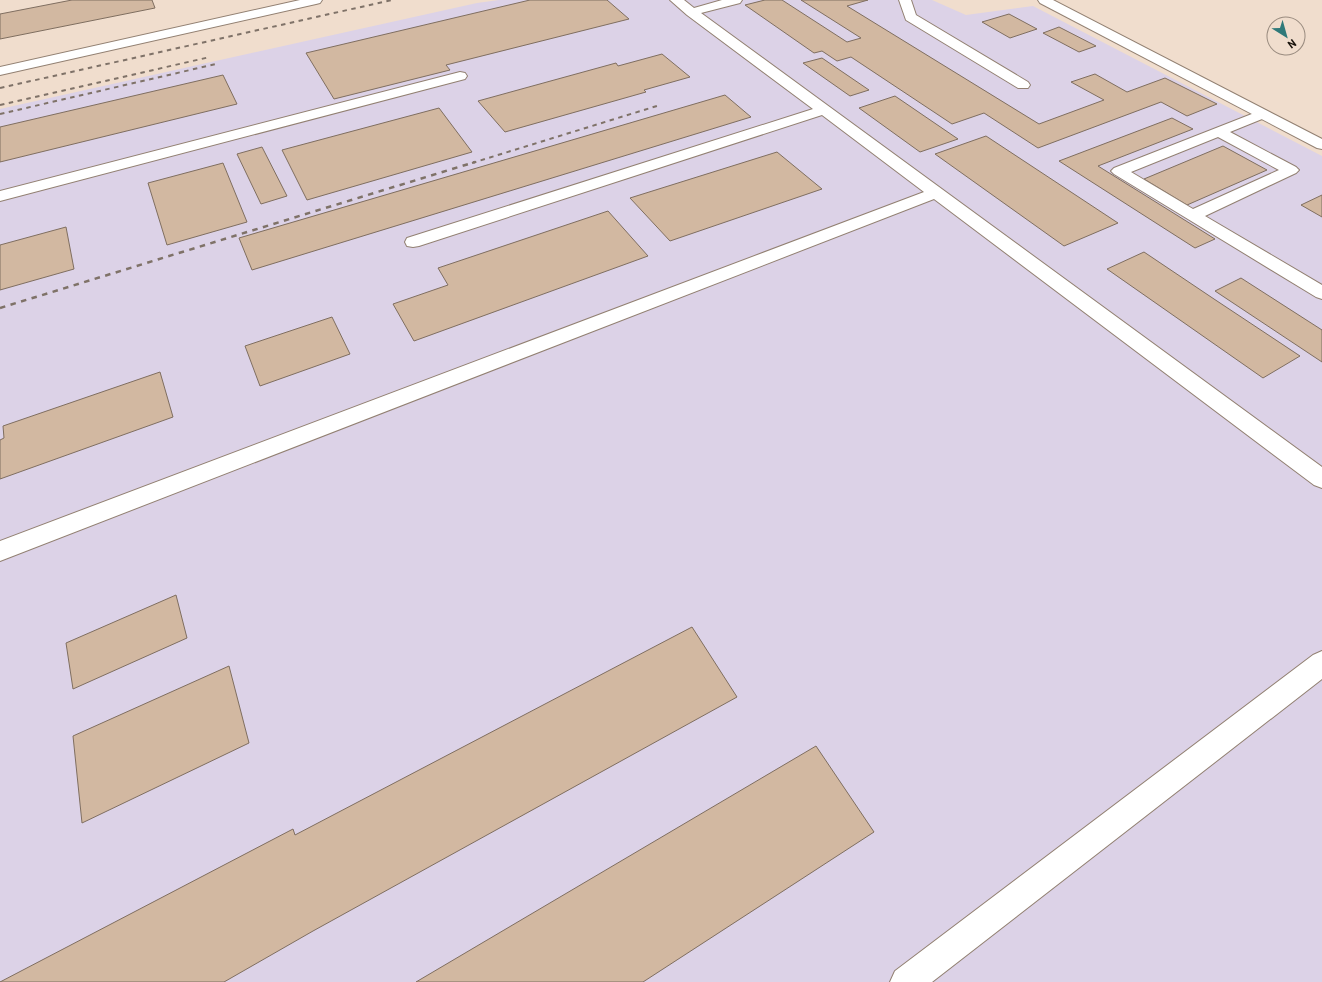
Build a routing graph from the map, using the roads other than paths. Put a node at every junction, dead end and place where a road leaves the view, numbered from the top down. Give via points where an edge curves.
1 (316, 0) edge
2 (676, 0) edge
3 (736, 0) edge
4 (905, 0) edge
5 (1044, 0) edge
6 (691, 12) junction
7 (0, 71) edge
8 (460, 76) dead end
9 (1024, 85) dead end
10 (824, 110) junction
11 (1262, 114) junction
12 (1289, 128) junction
13 (1218, 131) junction
14 (1322, 136) edge
15 (1322, 145) edge
16 (936, 193) junction
17 (0, 196) edge
18 (1193, 215) junction
19 (413, 242) dead end
20 (1322, 293) edge
21 (1322, 479) edge
22 (0, 551) edge
23 (1322, 663) edge
24 (906, 982) edge

1 - 7 street
2 - 6 street
3 - 6 street
4 - 9 street via 910,18
5 - 11 street
6 - 10 street
8 - 17 street
10 - 16 street
10 - 19 street
11 - 12 street
11 - 13 street
12 - 14 street
12 - 15 street
13 - 18 street via 1291,170
13 - 18 street via 1119,171
16 - 21 street
16 - 22 street
18 - 20 street
23 - 24 street

